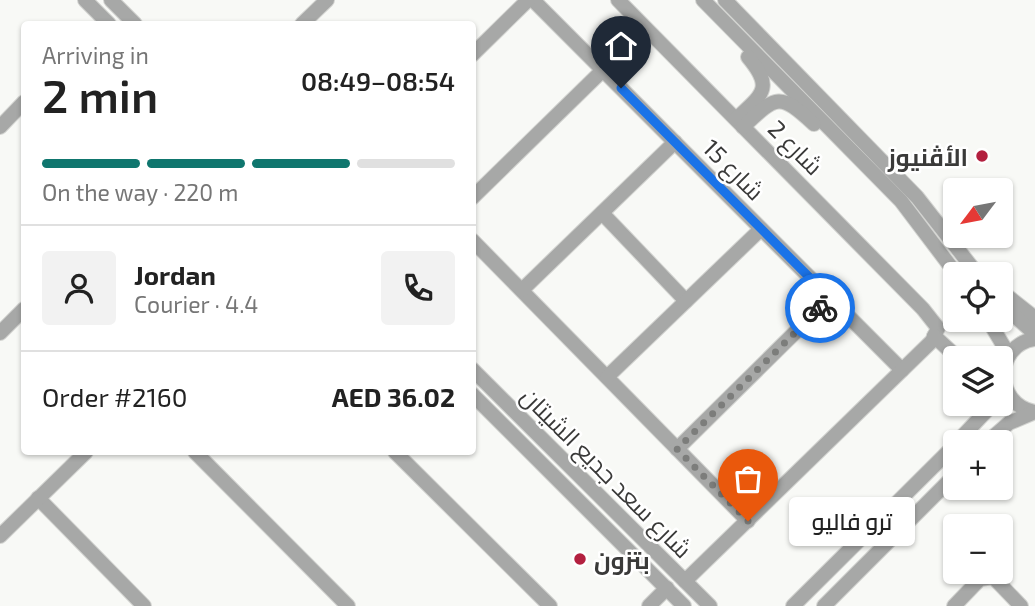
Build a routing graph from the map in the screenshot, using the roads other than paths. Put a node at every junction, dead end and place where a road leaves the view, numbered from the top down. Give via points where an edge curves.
1 (327, 0) edge
2 (531, 0) edge
3 (618, 0) edge
4 (703, 0) edge
5 (725, 0) edge
6 (87, 2) edge
7 (120, 3) edge
8 (104, 21) edge
9 (133, 21) edge
10 (305, 21) edge
11 (727, 23) junction
12 (476, 51) edge
13 (603, 70) junction
14 (21, 105) edge
15 (740, 122) junction
16 (0, 127) edge
17 (676, 142) junction
18 (855, 153) junction
19 (476, 194) edge
20 (602, 213) junction
21 (761, 229) junction
22 (476, 244) edge
23 (947, 262) edge
24 (968, 262) edge
25 (522, 289) junction
26 (830, 298) junction
27 (686, 301) junction
28 (1013, 301) edge
29 (21, 312) edge
30 (1013, 315) edge
31 (1035, 318) edge
32 (0, 332) edge
33 (936, 332) junction
34 (1035, 334) edge
35 (1035, 339) edge
36 (948, 346) edge
37 (1013, 351) edge
38 (902, 370) junction
39 (476, 373) edge
40 (607, 377) junction
41 (486, 383) junction
42 (476, 395) edge
43 (476, 398) edge
44 (1013, 400) edge
45 (508, 405) junction
46 (1035, 412) edge
47 (981, 416) edge
48 (495, 419) junction
49 (968, 430) edge
50 (999, 430) edge
51 (677, 449) junction
52 (83, 455) edge
53 (198, 455) edge
54 (398, 455) edge
55 (943, 456) edge
56 (943, 487) edge
57 (38, 498) junction
58 (886, 513) junction
59 (748, 521) junction
60 (906, 524) junction
61 (0, 536) edge
62 (685, 581) junction
63 (667, 588) junction
64 (144, 606) edge
65 (348, 606) edge
66 (550, 606) edge
67 (649, 606) edge
68 (684, 606) edge
69 (710, 606) edge
70 (793, 606) edge
71 (824, 606) edge
72 (954, 606) edge
73 (1021, 606) edge

1 - 10 street
2 - 12 street, شارع 15
2 - 13 street, شارع 15
3 - 15 street, شارع 2
4 - 11 street
5 - 24 street via 910,190
6 - 8 street
7 - 9 street
11 - 15 street via 764,82
11 - 18 street
13 - 17 street, شارع 15
13 - 19 street
14 - 16 street
15 - 18 street via 781,99
15 - 33 street, شارع 2 via 923,309
17 - 20 street
17 - 21 street, شارع 15
18 - 23 street via 901,201
20 - 25 street
20 - 27 street
21 - 26 street, شارع 15
21 - 27 street
22 - 25 street
25 - 40 street
26 - 38 street, شارع 15
26 - 51 street
27 - 40 street
28 - 31 street
29 - 32 street
30 - 34 street
33 - 36 street, شارع 2
33 - 38 street
35 - 37 street
38 - 59 street
39 - 41 street, شارع سعد جديع الشيتان
40 - 51 street
41 - 42 street via 484,395
41 - 45 street, شارع سعد جديع الشيتان
43 - 48 street, شارع سعد جديع الشيتان
44 - 46 street
45 - 48 street via 497,408
45 - 62 street, شارع سعد جديع الشيتان
46 - 50 street
47 - 49 street
48 - 63 street, شارع سعد جديع الشيتان
51 - 59 street
52 - 57 street
53 - 65 street
54 - 66 street
55 - 58 street
56 - 60 street
57 - 61 street
57 - 64 street
58 - 60 street via 890,524
58 - 70 street
59 - 62 street
60 - 71 street
62 - 69 street, شارع سعد جديع الشيتان
63 - 67 street
63 - 68 street, شارع سعد جديع الشيتان
72 - 73 street via 980,579 993,577

